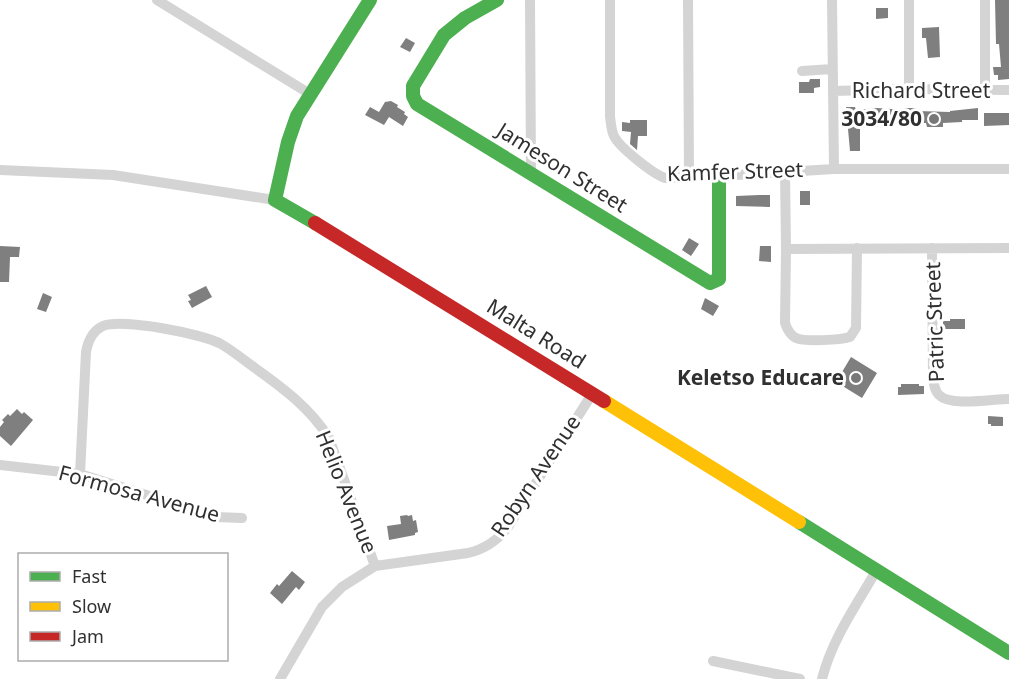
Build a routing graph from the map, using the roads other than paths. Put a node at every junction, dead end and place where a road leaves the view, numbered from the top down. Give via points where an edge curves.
1 (157, 0) edge
2 (370, 0) edge
3 (497, 0) edge
4 (530, 0) edge
5 (610, 0) edge
6 (688, 0) edge
7 (832, 0) edge
8 (909, 0) edge
9 (985, 0) edge
10 (832, 69) junction
11 (802, 71) dead end
12 (909, 89) junction
13 (985, 90) junction
14 (1009, 90) edge
15 (833, 91) junction
16 (310, 94) junction
17 (834, 168) junction
18 (1009, 169) edge
19 (0, 170) edge
20 (785, 172) junction
21 (531, 173) junction
22 (688, 176) junction
23 (719, 176) junction
24 (275, 200) junction
25 (856, 248) junction
26 (932, 248) junction
27 (1009, 248) edge
28 (786, 249) junction
29 (592, 394) junction
30 (1009, 399) edge
31 (0, 465) edge
32 (80, 474) junction
33 (242, 519) dead end
34 (375, 566) junction
35 (876, 571) junction
36 (1009, 653) edge
37 (713, 660) dead end
38 (280, 679) edge
39 (800, 679) edge
40 (822, 679) edge

1 - 16 street
2 - 16 street
3 - 21 street, Jameson Street via 448,30 413,86 413,96 417,104
4 - 21 street
5 - 22 street, Kamfer Street via 613,135 657,175
6 - 22 street
7 - 10 street
8 - 12 street
9 - 13 street
10 - 11 street
10 - 15 street
12 - 13 street, Richard Street
12 - 15 street, Richard Street
13 - 14 street, Richard Street
15 - 17 street
16 - 24 street via 292,127
17 - 18 street, Kamfer Street
17 - 20 street, Kamfer Street
19 - 24 street, Malta Road via 113,175
20 - 23 street, Kamfer Street
20 - 28 street
21 - 23 street, Jameson Street via 711,283 719,279
22 - 23 street, Kamfer Street
24 - 29 street, Malta Road
25 - 26 street
25 - 28 street
25 - 28 street via 856,328 850,337 837,339 799,339 788,331
26 - 27 street
26 - 30 street, Patric Street via 936,391 955,401
29 - 34 street, Robyn Avenue via 496,540 468,553
29 - 35 street, Malta Road
31 - 32 street, Formosa Avenue
32 - 33 street, Formosa Avenue via 209,515
32 - 34 street, Helio Avenue via 86,352 92,334 104,326 119,324 211,339 304,406 321,426 329,438
34 - 38 street, Robyn Avenue via 327,600
35 - 36 street, Malta Road
35 - 40 street via 836,639
37 - 39 street

